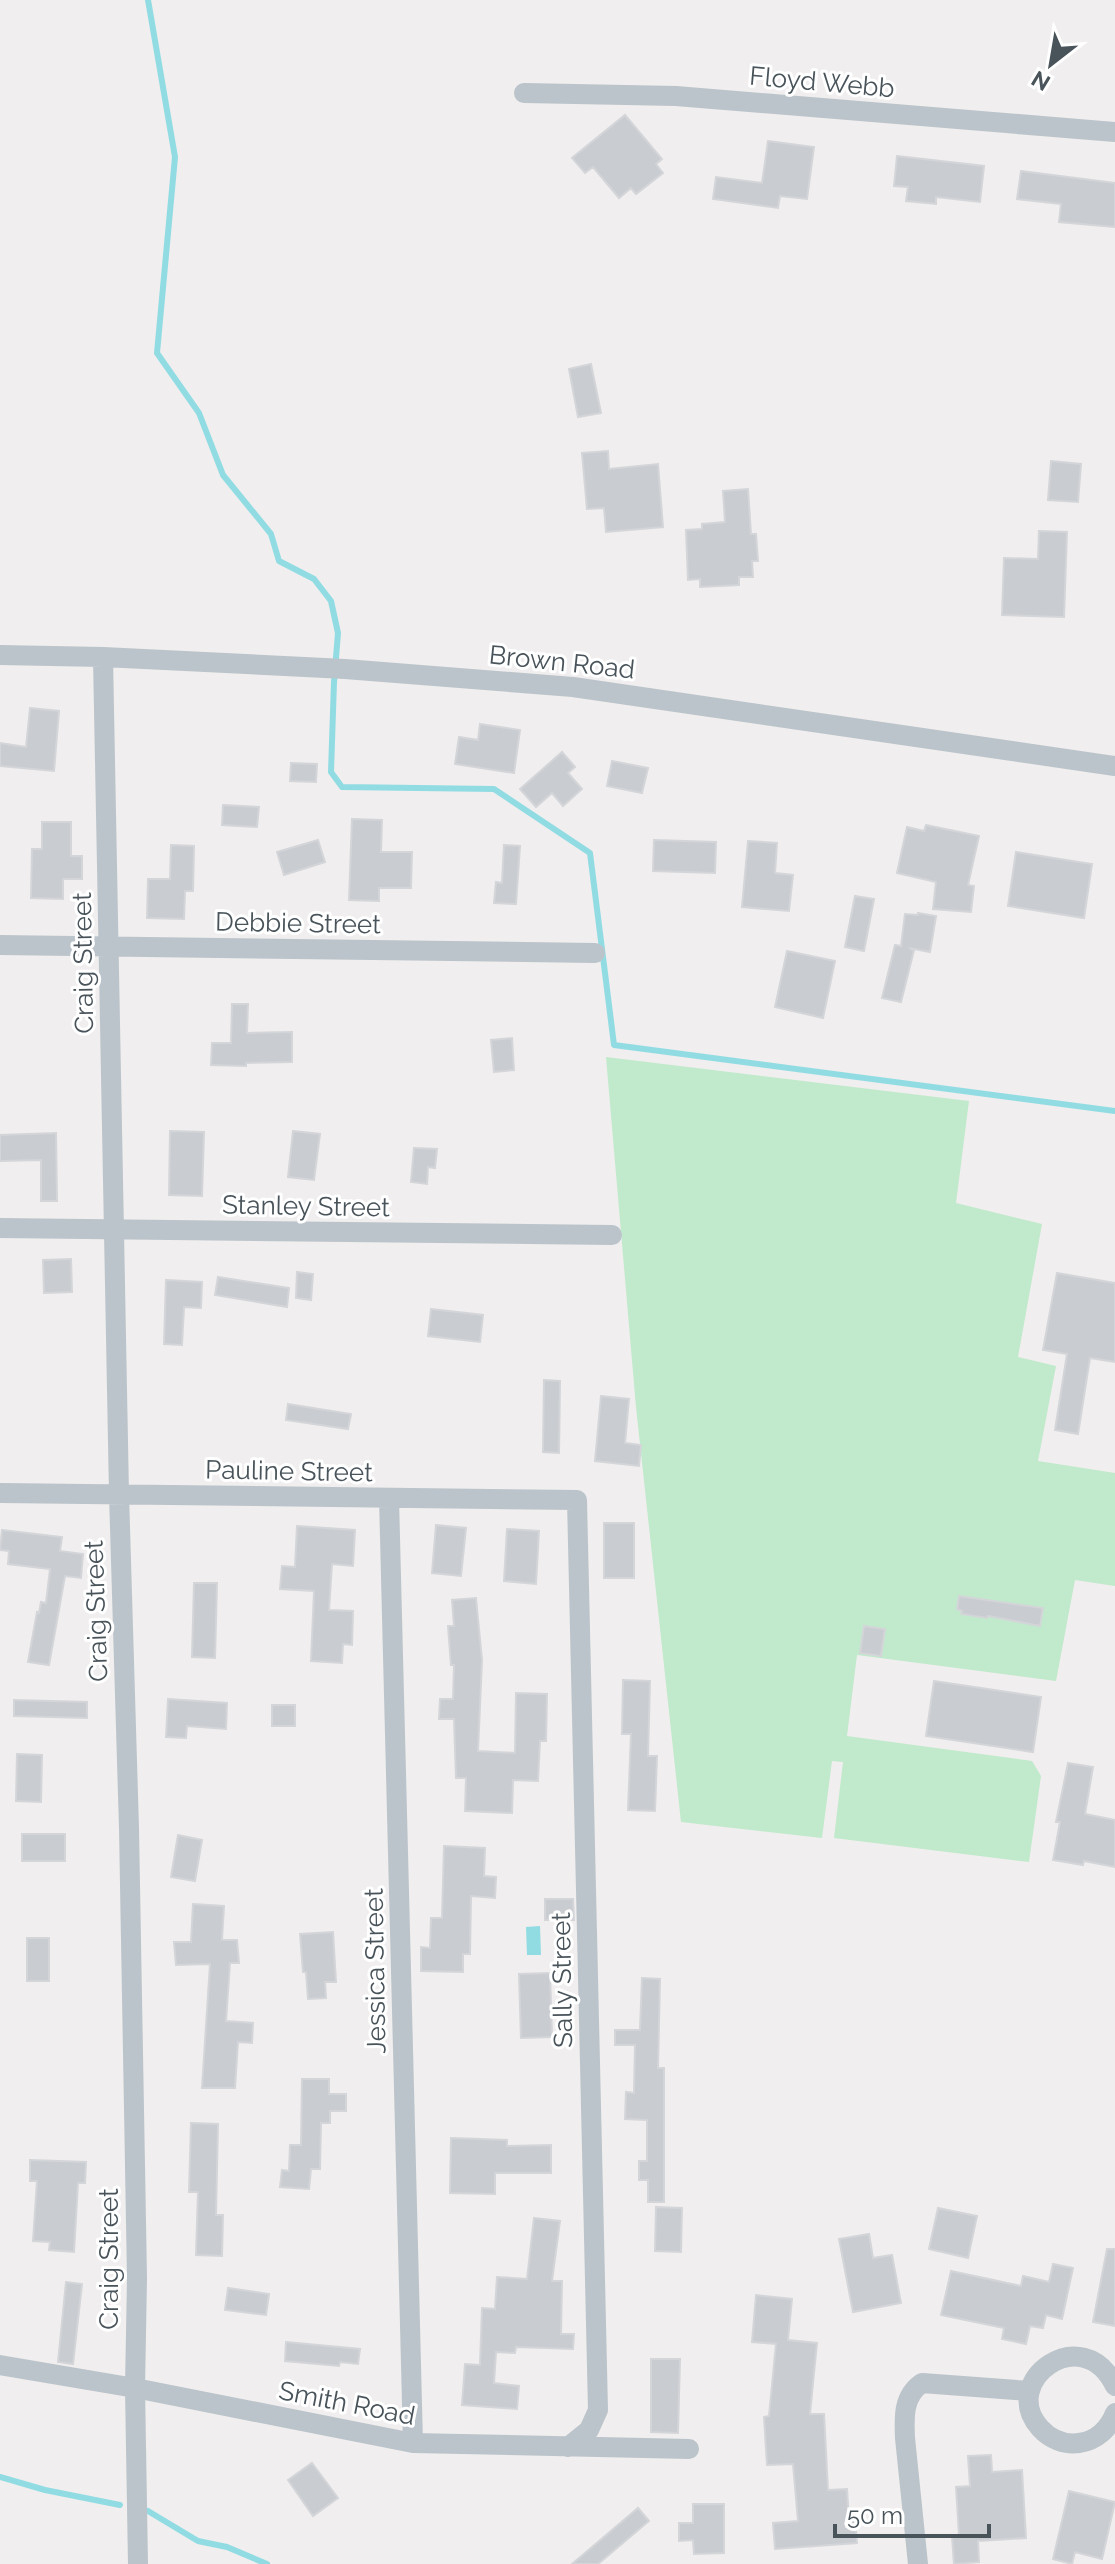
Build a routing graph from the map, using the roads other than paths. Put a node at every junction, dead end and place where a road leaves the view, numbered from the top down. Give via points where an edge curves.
1 (524, 93) dead end
2 (1115, 132) edge
3 (0, 655) edge
4 (103, 657) junction
5 (1115, 766) edge
6 (0, 945) edge
7 (109, 947) junction
8 (595, 953) dead end
9 (0, 1228) edge
10 (114, 1230) junction
11 (612, 1235) dead end
12 (0, 1493) edge
13 (119, 1494) junction
14 (389, 1498) junction
15 (577, 1500) joint
16 (0, 2365) edge
17 (1115, 2386) edge
18 (135, 2388) junction
19 (1030, 2391) junction
20 (1115, 2413) edge
21 (413, 2443) junction
22 (568, 2447) junction
23 (689, 2449) dead end
24 (138, 2564) edge
25 (918, 2564) edge

1 - 2 street, Floyd Webb via 676,96
3 - 4 street, Brown Road
4 - 5 street, Brown Road via 573,687
4 - 7 street, Craig Street
6 - 7 street, Debbie Street
7 - 8 street, Debbie Street
7 - 10 street, Craig Street
9 - 10 street, Stanley Street
10 - 11 street, Stanley Street
10 - 13 street, Craig Street
12 - 13 street, Pauline Street
13 - 14 street, Pauline Street
13 - 18 street, Craig Street via 129,1828
14 - 15 street, Pauline Street
14 - 21 street, Jessica Street
15 - 22 street, Sally Street via 598,2410 589,2430
16 - 18 street, Smith Road
17 - 19 street via 1100,2364 1076,2356 1042,2369
18 - 21 street, Smith Road
18 - 24 street, Craig Street
19 - 20 street via 1036,2423 1061,2441 1091,2440
19 - 25 street via 922,2383 908,2397 905,2438
21 - 22 street, Smith Road
22 - 23 street, Smith Road

